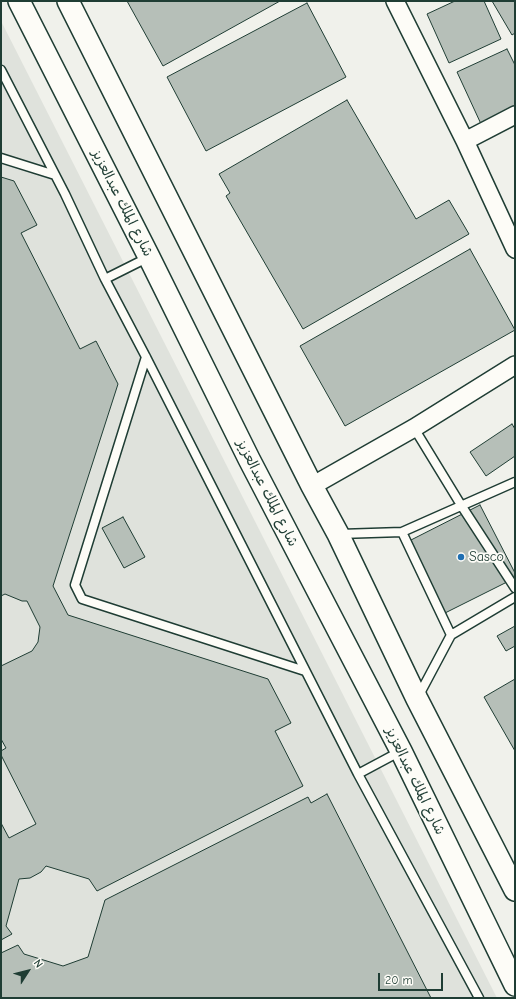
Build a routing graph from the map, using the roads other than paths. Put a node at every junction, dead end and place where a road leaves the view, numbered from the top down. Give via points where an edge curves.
1 (20, 1) edge
2 (68, 1) edge
3 (395, 1) edge
4 (1, 70) edge
5 (515, 115) edge
6 (465, 140) junction
7 (1, 158) edge
8 (55, 175) junction
9 (515, 249) edge
10 (149, 257) junction
11 (105, 279) junction
12 (146, 357) junction
13 (515, 365) edge
14 (414, 428) junction
15 (515, 482) edge
16 (312, 486) junction
17 (460, 506) junction
18 (402, 532) junction
19 (338, 534) junction
20 (515, 588) edge
21 (515, 597) edge
22 (451, 635) junction
23 (305, 671) junction
24 (417, 699) junction
25 (401, 751) junction
26 (358, 774) junction
27 (515, 890) edge
28 (515, 985) edge
29 (479, 998) edge

1 - 10 street, شارع الملك عبدالعزيز
2 - 16 street
3 - 6 street
4 - 8 lane
5 - 6 street
6 - 9 street
7 - 8 lane
8 - 11 lane
10 - 11 lane
10 - 25 street, شارع الملك عبدالعزيز via 249,459
11 - 12 lane
12 - 23 lane
12 - 23 lane via 75,585 78,592 82,599
13 - 14 street
14 - 16 street
14 - 17 lane
15 - 17 lane
16 - 19 street
17 - 18 lane
17 - 20 lane
18 - 19 lane
18 - 22 lane
19 - 24 street
21 - 22 lane
22 - 24 lane
23 - 26 lane
24 - 27 street
25 - 26 lane
25 - 28 street, شارع الملك عبدالعزيز
26 - 29 lane

